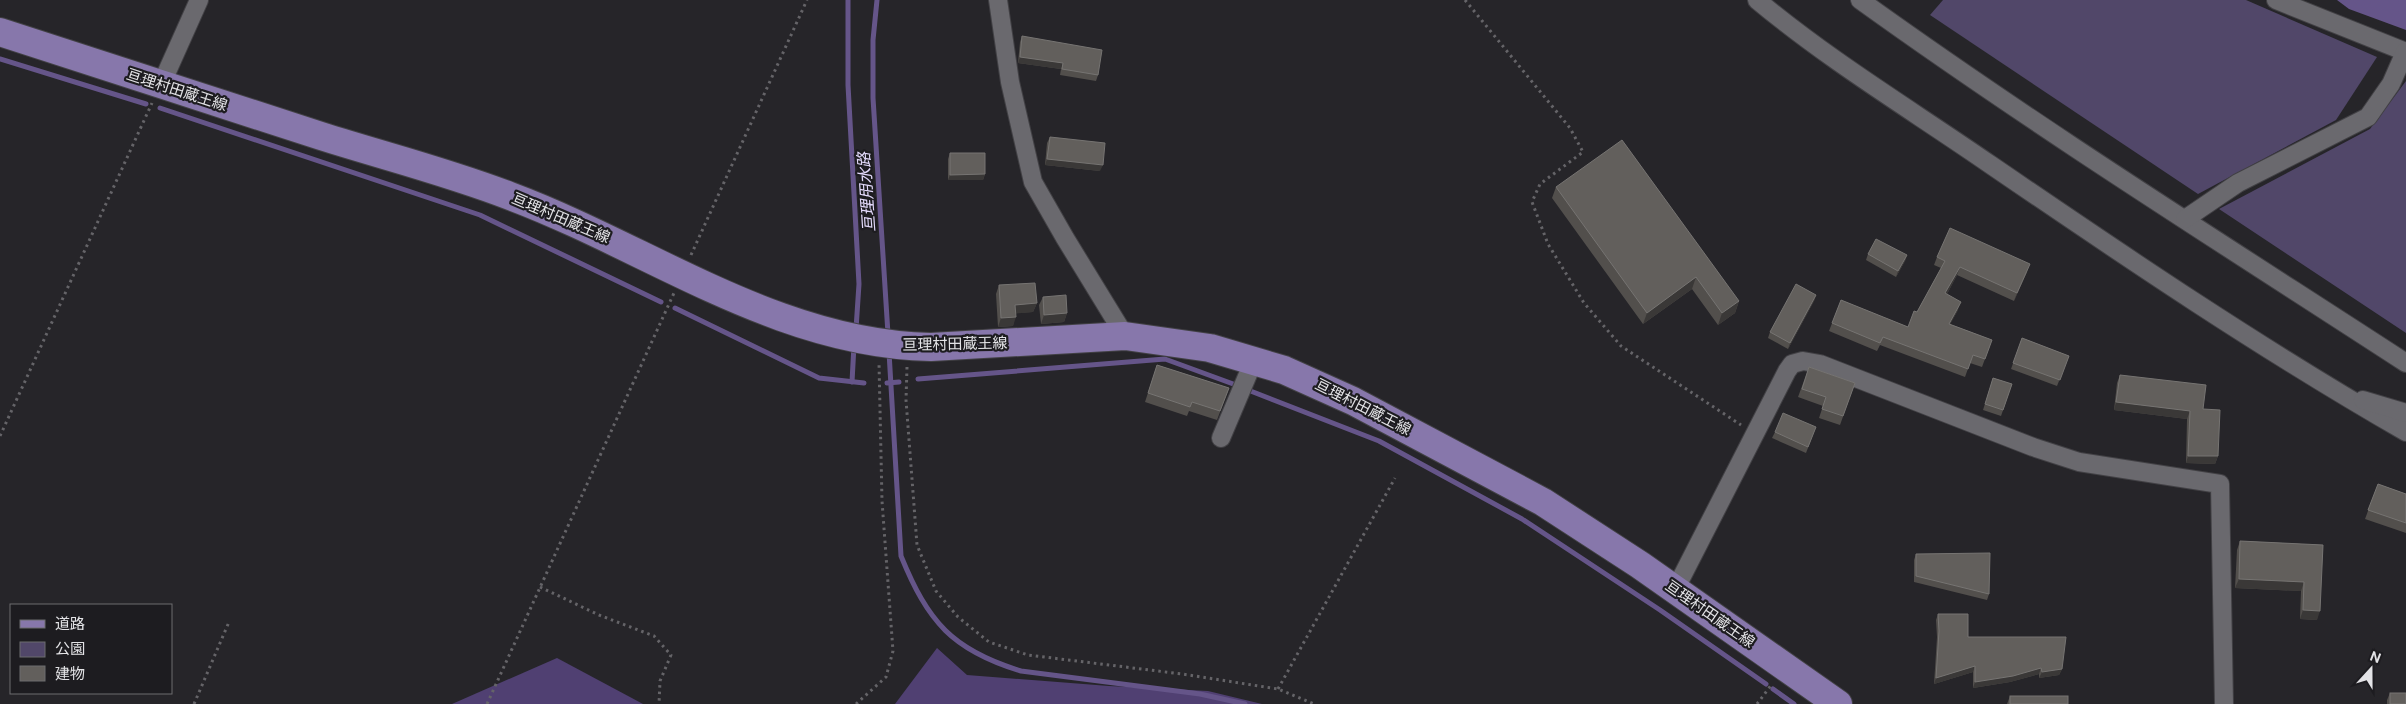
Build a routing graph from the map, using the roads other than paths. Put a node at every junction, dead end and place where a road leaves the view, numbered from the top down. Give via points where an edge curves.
1 (199, 0) edge
2 (998, 0) edge
3 (1758, 0) edge
4 (1860, 0) edge
5 (2276, 0) edge
6 (0, 32) edge
7 (2406, 52) edge
8 (161, 85) junction
9 (2185, 219) junction
10 (1125, 336) junction
11 (1254, 360) junction
12 (2406, 363) edge
13 (2332, 390) junction
14 (2406, 413) edge
15 (2406, 432) edge
16 (1221, 438) dead end
17 (1675, 590) junction
18 (1838, 704) edge
19 (2224, 704) edge

1 - 8 street
2 - 10 street via 1010,82 1033,182
3 - 13 street via 1839,61 2158,278
4 - 9 street via 1941,58
5 - 7 street
6 - 8 main road, 亘理村田蔵王線
7 - 9 street via 2391,84 2368,117 2238,183
8 - 10 main road, 亘理村田蔵王線 via 511,196 787,320 836,336 908,347
9 - 12 street
10 - 11 main road, 亘理村田蔵王線 via 1210,348
11 - 16 street
11 - 17 main road, 亘理村田蔵王線 via 1316,382 1490,473 1597,536
13 - 14 street
13 - 15 street
17 - 18 main road, 亘理村田蔵王線
17 - 19 street via 1787,371 1792,364 1803,361 1820,364 2079,462 2220,484

